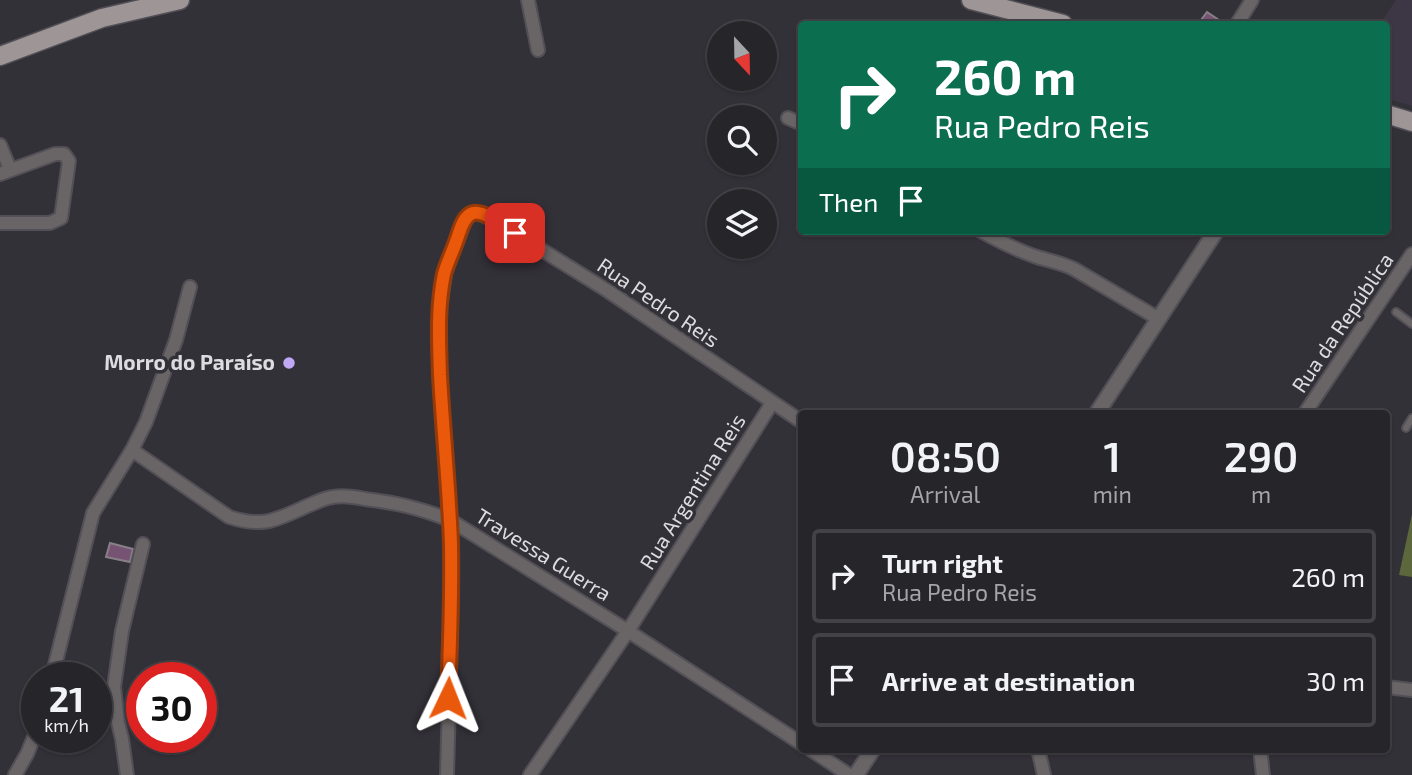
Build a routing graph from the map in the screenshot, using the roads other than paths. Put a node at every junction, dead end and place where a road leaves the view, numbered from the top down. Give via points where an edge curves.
1 (180, 0) edge
2 (528, 0) edge
3 (971, 0) edge
4 (1252, 0) edge
5 (1052, 21) edge
6 (1239, 21) edge
7 (538, 50) dead end
8 (0, 56) edge
9 (1390, 115) edge
10 (788, 118) dead end
11 (798, 122) edge
12 (1412, 122) edge
13 (0, 145) edge
14 (5, 172) edge
15 (0, 223) edge
16 (989, 235) edge
17 (1213, 235) edge
18 (1412, 254) edge
19 (190, 287) dead end
20 (1395, 312) dead end
21 (1159, 319) junction
22 (1412, 324) edge
23 (772, 403) junction
24 (1099, 410) edge
25 (1308, 410) edge
26 (1412, 418) edge
27 (798, 419) edge
28 (1406, 428) dead end
29 (132, 450) junction
30 (450, 520) junction
31 (143, 544) dead end
32 (628, 631) junction
33 (56, 662) edge
34 (1390, 687) edge
35 (1412, 690) edge
36 (798, 741) edge
37 (27, 753) edge
38 (816, 753) edge
39 (870, 753) edge
40 (1039, 753) edge
41 (1260, 753) edge
42 (15, 775) edge
43 (127, 775) edge
44 (447, 775) edge
45 (530, 775) edge
46 (849, 775) edge
47 (856, 775) edge
48 (1044, 775) edge
49 (1263, 775) edge

1 - 8 main road via 102,18
2 - 7 street
3 - 5 main road
4 - 6 street
9 - 12 main road
10 - 11 street
13 - 14 street
14 - 15 street via 47,156 64,154 69,161 58,220
16 - 21 street via 1074,269
17 - 21 street
18 - 25 street, Rua da República
19 - 29 street via 155,400
20 - 22 lane
21 - 24 street
23 - 27 street, Rua Pedro Reis
23 - 30 street, Rua Pedro Reis via 608,291 492,219 469,214 445,272 438,340
23 - 32 street, Rua Argentina Reis
26 - 28 lane
29 - 30 street, Travessa Guerra via 229,517 245,522 271,521 333,497 390,502
29 - 33 street via 93,513
30 - 32 street, Travessa Guerra
30 - 44 street
31 - 43 street via 114,687
32 - 36 street, Travessa Guerra
32 - 45 street, Rua Argentina Reis
34 - 35 street
37 - 42 street
38 - 46 street
39 - 47 street
40 - 48 street
41 - 49 street

